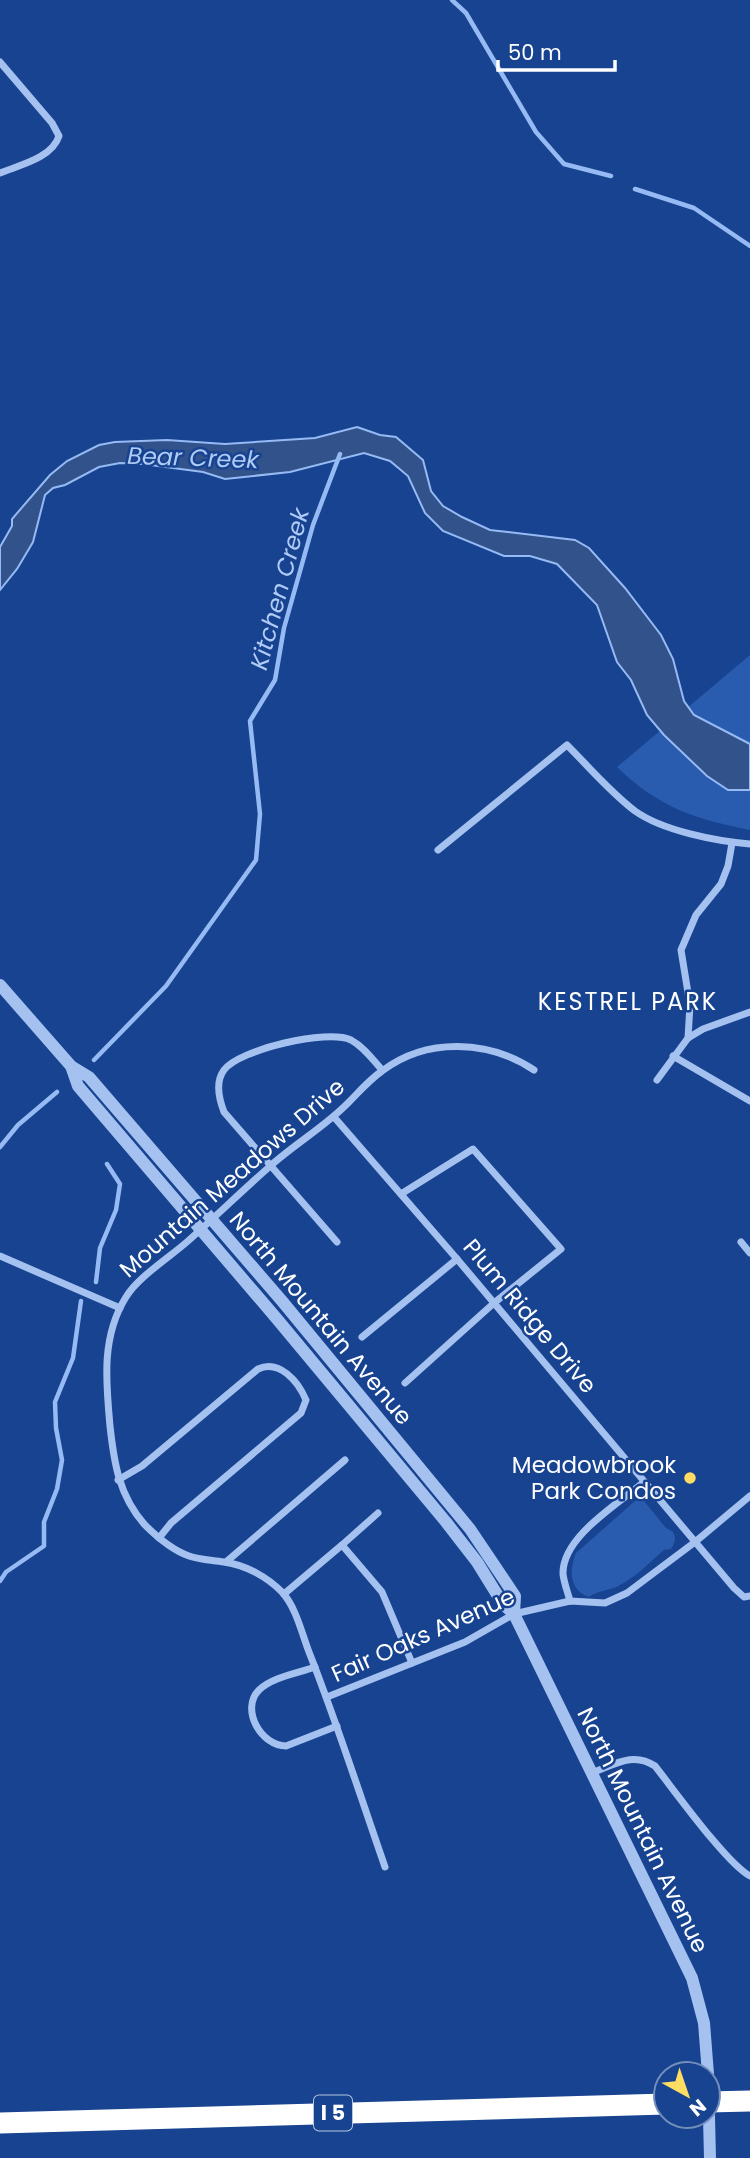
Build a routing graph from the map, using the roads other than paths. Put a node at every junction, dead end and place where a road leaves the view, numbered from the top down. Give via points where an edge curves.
1 (0, 62) edge
2 (0, 173) edge
3 (732, 843) junction
4 (750, 844) edge
5 (438, 850) dead end
6 (0, 985) edge
7 (750, 1012) edge
8 (688, 1038) junction
9 (673, 1056) junction
10 (71, 1066) junction
11 (382, 1070) junction
12 (534, 1070) dead end
13 (657, 1080) dead end
14 (750, 1101) edge
15 (334, 1117) junction
16 (269, 1166) junction
17 (401, 1194) junction
18 (212, 1220) junction
19 (201, 1230) junction
20 (337, 1242) dead end
21 (741, 1242) dead end
22 (750, 1253) edge
23 (0, 1256) edge
24 (457, 1259) junction
25 (494, 1303) junction
26 (120, 1308) junction
27 (362, 1337) dead end
28 (405, 1383) dead end
29 (345, 1460) dead end
30 (118, 1480) junction
31 (645, 1482) junction
32 (750, 1496) edge
33 (378, 1513) dead end
34 (159, 1538) junction
35 (695, 1542) junction
36 (341, 1545) junction
37 (226, 1562) junction
38 (284, 1594) junction
39 (750, 1596) edge
40 (570, 1601) junction
41 (514, 1614) junction
42 (412, 1663) junction
43 (315, 1667) junction
44 (327, 1697) junction
45 (337, 1726) junction
46 (591, 1773) junction
47 (385, 1867) dead end
48 (750, 1875) edge
49 (707, 2060) edge
50 (750, 2101) edge
51 (722, 2102) edge
52 (652, 2104) edge
53 (0, 2123) edge
54 (709, 2130) edge
55 (710, 2158) edge

1 - 2 street via 59,136 56,145 43,155
3 - 4 street
3 - 5 street via 651,821 567,745
3 - 8 street via 721,884 696,915 681,950 690,1005
6 - 10 street, North Mountain Avenue
7 - 8 street
8 - 9 street
9 - 13 street
9 - 14 street
10 - 18 street, North Mountain Avenue via 89,1077
10 - 19 street, North Mountain Avenue via 78,1086
11 - 12 street, Mountain Meadows Drive via 423,1051 472,1046 516,1058
11 - 15 street, Mountain Meadows Drive
11 - 16 street via 350,1040 326,1037 274,1046 225,1069 219,1085 224,1112
15 - 16 street, Mountain Meadows Drive
15 - 17 street, Plum Ridge Drive
16 - 18 street, Mountain Meadows Drive
16 - 20 street
17 - 24 street, Plum Ridge Drive
17 - 25 street via 473,1149 561,1249
18 - 19 street, Mountain Meadows Drive
18 - 41 street, North Mountain Avenue via 480,1542 515,1596
19 - 26 street, Mountain Meadows Drive via 132,1289
19 - 41 street, North Mountain Avenue via 446,1522 502,1604
21 - 22 street
23 - 26 street
24 - 25 street, Plum Ridge Drive
24 - 27 street
25 - 28 street
25 - 31 street, Plum Ridge Drive
26 - 30 street, Mountain Meadows Drive via 106,1352 105,1374
29 - 37 street
30 - 34 street, Mountain Meadows Drive via 126,1500
30 - 34 street via 142,1466 266,1365 283,1371 303,1394 306,1400 301,1413
31 - 35 street, Plum Ridge Drive
31 - 40 street via 573,1544 563,1575
32 - 35 street, Fair Oaks Avenue
33 - 36 street
34 - 37 street, Mountain Meadows Drive via 190,1556
35 - 39 street, Plum Ridge Drive via 740,1594
35 - 40 street, Fair Oaks Avenue via 627,1594 605,1603
36 - 38 street
36 - 42 street via 382,1592
37 - 38 street, Mountain Meadows Drive via 256,1572
38 - 43 street, Mountain Meadows Drive
40 - 41 street, Fair Oaks Avenue
41 - 42 street, Fair Oaks Avenue via 465,1642
41 - 46 street, North Mountain Avenue
42 - 44 street, Fair Oaks Avenue
43 - 44 street, Mountain Meadows Drive
43 - 45 street via 266,1684 254,1698 251,1711 261,1734 277,1746
44 - 45 street, Mountain Meadows Drive
45 - 47 street, Mountain Meadows Drive
46 - 48 street via 632,1758 645,1759 738,1867
46 - 49 street, North Mountain Avenue via 692,1978 701,2007
50 - 51 highway
52 - 53 highway, I 5
54 - 55 street, North Mountain Avenue, bridge

